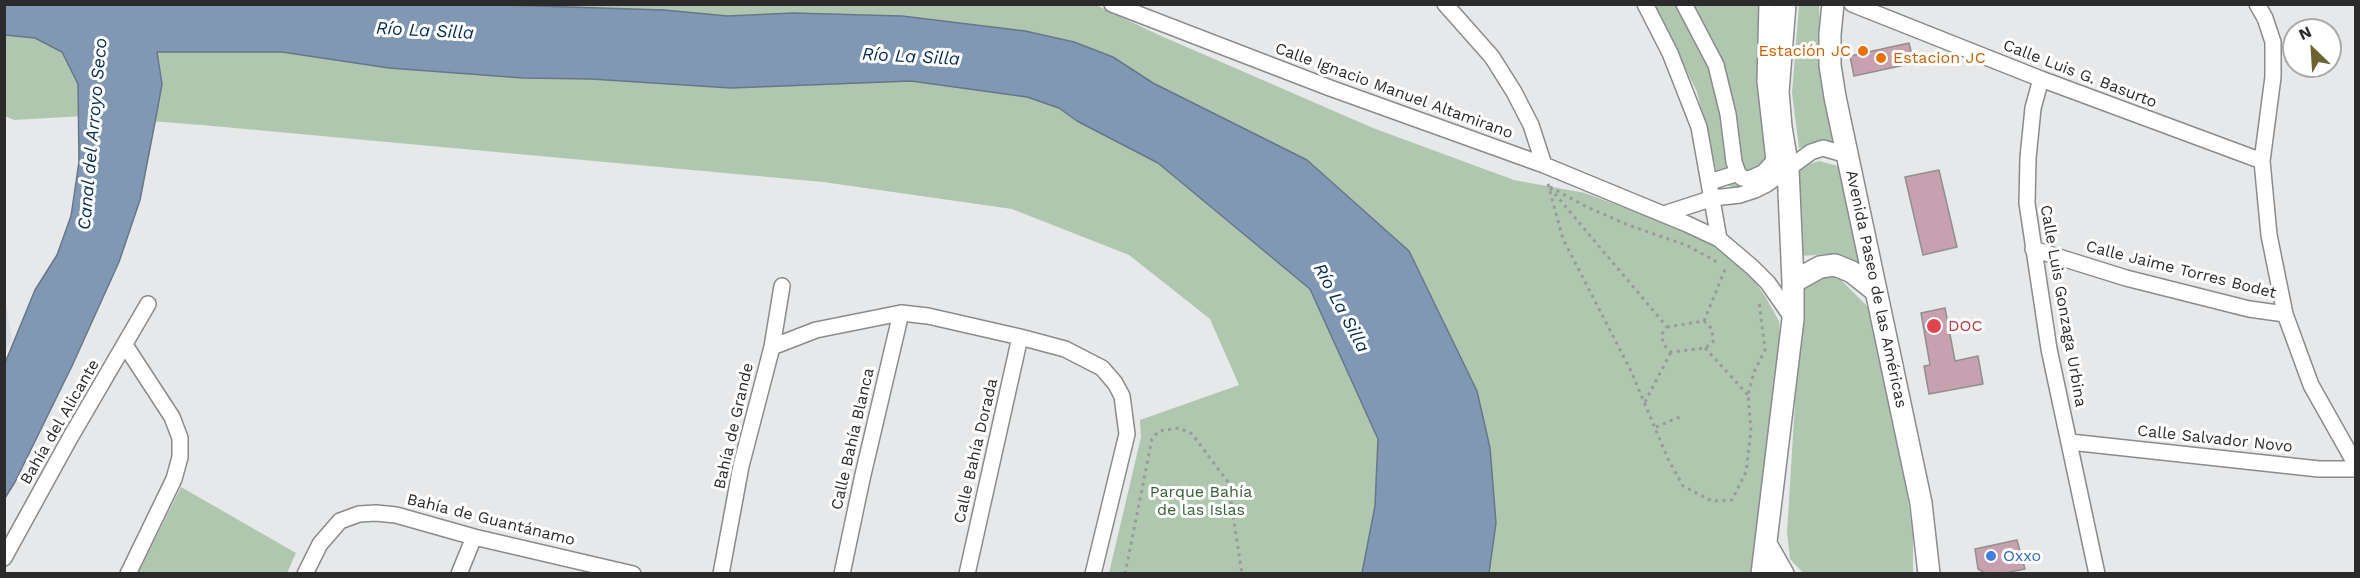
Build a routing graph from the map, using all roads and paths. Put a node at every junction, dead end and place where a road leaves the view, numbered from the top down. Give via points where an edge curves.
1 (1112, 4) edge
2 (1445, 4) edge
3 (1644, 4) edge
4 (1684, 4) edge
5 (1767, 4) edge
6 (1785, 4) edge
7 (1833, 4) edge
8 (1852, 4) edge
9 (2257, 4) edge
10 (2041, 79) junction
11 (1847, 155) junction
12 (2262, 161) junction
13 (1544, 165) junction
14 (1788, 169) junction
15 (1738, 173) junction
16 (1710, 182) junction
17 (1549, 186) junction
18 (1713, 198) junction
19 (1664, 213) junction
20 (1719, 239) junction
21 (2033, 249) junction
22 (1726, 266) junction
23 (1736, 272) dead end
24 (1793, 282) junction
25 (782, 286) dead end
26 (1876, 291) junction
27 (1756, 296) dead end
28 (148, 304) dead end
29 (901, 313) junction
30 (2285, 314) junction
31 (1793, 319) junction
32 (1704, 321) junction
33 (1667, 327) junction
34 (1020, 337) junction
35 (125, 345) junction
36 (772, 347) junction
37 (1705, 348) junction
38 (1671, 352) junction
39 (1748, 395) junction
40 (1645, 403) junction
41 (1682, 416) dead end
42 (1656, 427) junction
43 (2070, 442) junction
44 (2355, 467) edge
45 (474, 537) junction
46 (1766, 544) junction
47 (4, 558) edge
48 (594, 569) edge
49 (128, 573) edge
50 (305, 573) edge
51 (459, 573) edge
52 (633, 573) edge
53 (721, 573) edge
54 (843, 573) edge
55 (967, 573) edge
56 (1093, 573) edge
57 (1125, 573) edge
58 (1242, 573) edge
59 (1762, 573) edge
60 (1783, 573) edge
61 (1929, 573) edge
62 (2097, 573) edge

1 - 13 street, Calle Ignacio Manuel Altamirano
2 - 13 street via 1492,57 1514,92 1532,125
3 - 16 street via 1687,91
4 - 15 street via 1716,65
5 - 15 street via 1765,81 1774,161 1763,173 1749,179
6 - 14 main road via 1778,92
7 - 11 main road, Avenida Paseo de las Américas via 1830,65
8 - 10 street, Calle Luis G. Basurto
9 - 12 street via 2273,42 2273,77
10 - 12 street, Calle Luis G. Basurto
10 - 21 street, Calle Luis Gonzaga Urbina via 2033,108 2028,158 2026,203
11 - 14 street via 1823,148
11 - 26 main road, Avenida Paseo de las Américas
12 - 30 street via 2269,235
13 - 17 path
13 - 19 street, Calle Ignacio Manuel Altamirano
14 - 18 street via 1755,190
14 - 24 main road
15 - 16 street
16 - 18 street
17 - 22 path via 1587,207 1686,245
17 - 33 path
17 - 40 path via 1563,239
18 - 19 street
18 - 20 street
19 - 20 street, Calle Ignacio Manuel Altamirano
20 - 31 street, Calle Ignacio Manuel Altamirano via 1768,283
21 - 30 street, Calle Jaime Torres Bodet via 2126,278 2249,309
21 - 43 street, Calle Luis Gonzaga Urbina via 2049,349
22 - 23 path
22 - 32 path
24 - 26 main road via 1820,267 1835,265 1852,272
24 - 31 main road
25 - 36 street, Bahía de Grande
26 - 61 main road, Avenida Paseo de las Américas via 1921,503
27 - 39 path via 1761,305 1765,350
28 - 35 street, Bahía del Alicante
29 - 34 street
29 - 36 street via 816,330
29 - 54 street, Calle Bahía Blanca
30 - 44 street via 2310,385
31 - 46 main road
32 - 33 path
32 - 37 path via 1712,329 1713,342
33 - 38 path via 1662,334 1663,344
34 - 55 street, Calle Bahía Dorada
34 - 56 street via 1065,350 1102,368 1122,396 1127,434
35 - 47 street, Bahía del Alicante
35 - 49 street via 172,417 180,438 174,478
36 - 53 street, Bahía de Grande via 741,466
37 - 38 path
37 - 39 path
38 - 40 path
39 - 42 path via 1751,431 1746,472 1732,500 1712,501 1683,486
40 - 42 path
41 - 42 path
43 - 44 street, Calle Salvador Novo via 2319,469
43 - 62 street, Calle Luis Gonzaga Urbina
45 - 48 street, Bahía de Guantánamo
45 - 50 street, Bahía de Guantánamo via 396,515 359,514 340,521 320,544
45 - 51 street
46 - 59 main road
46 - 60 main road
48 - 52 street, Bahía de Guantánamo
57 - 58 path via 1152,439 1159,431 1179,428 1192,434 1228,482

